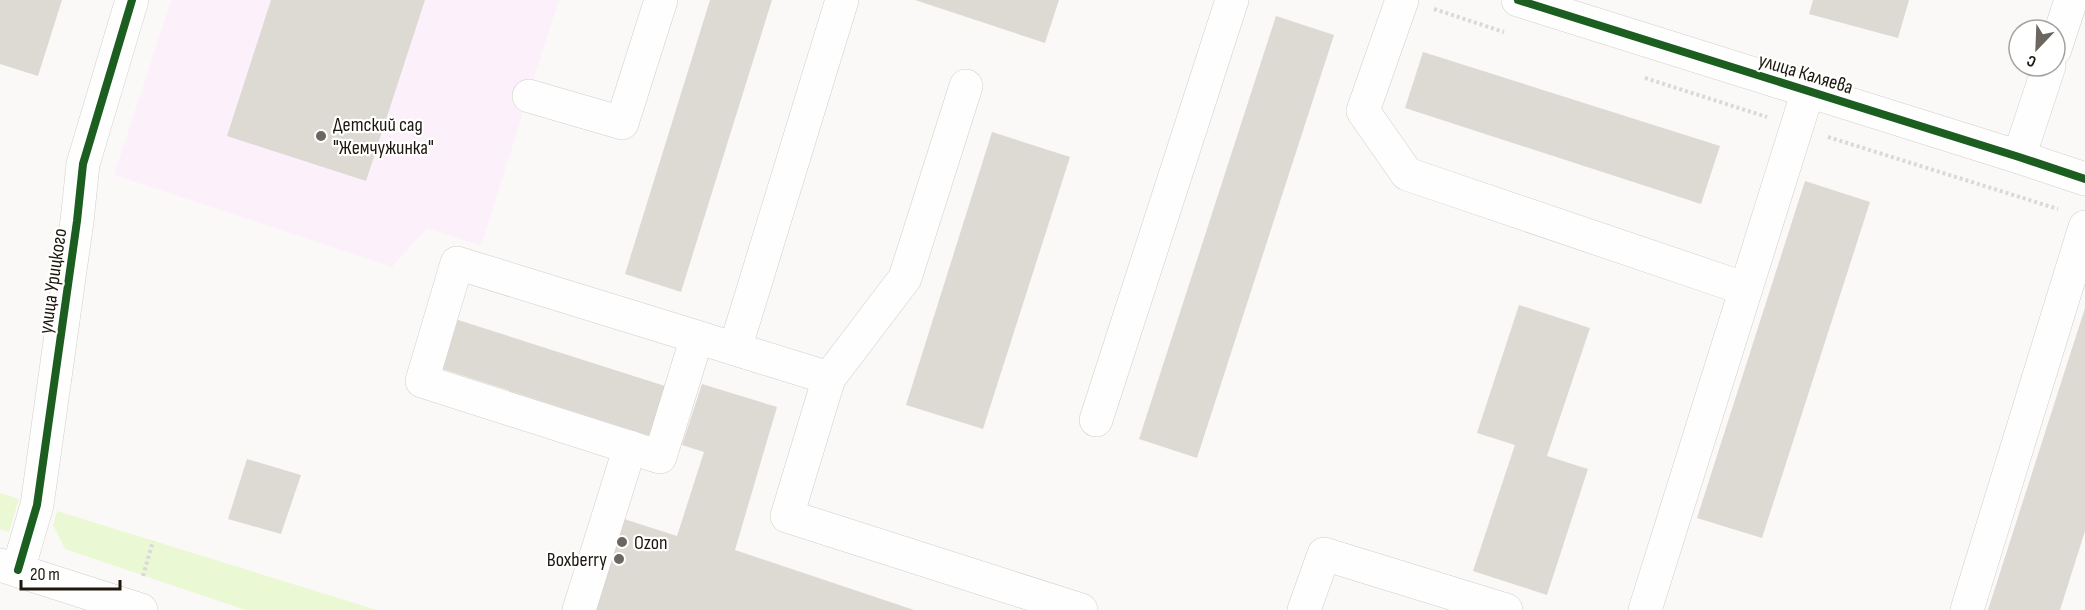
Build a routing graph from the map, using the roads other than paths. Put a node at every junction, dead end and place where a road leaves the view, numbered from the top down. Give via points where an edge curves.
1 (132, 0) edge
2 (661, 0) edge
3 (842, 0) edge
4 (1232, 0) edge
5 (1402, 0) edge
6 (1518, 0) edge
7 (2072, 0) edge
8 (2066, 18) edge
9 (2045, 78) edge
10 (966, 86) dead end
11 (1809, 91) junction
12 (529, 96) dead end
13 (2019, 157) junction
14 (2085, 179) edge
15 (2074, 219) edge
16 (1746, 289) junction
17 (697, 337) junction
18 (735, 349) junction
19 (829, 378) junction
20 (1096, 420) dead end
21 (630, 447) junction
22 (9, 567) edge
23 (1044, 604) edge
24 (141, 610) edge
25 (579, 610) edge
26 (1081, 610) edge
27 (1304, 610) edge
28 (1506, 610) edge
29 (1645, 610) edge
30 (1967, 610) edge

1 - 22 street, улица Урицкого via 83,164 37,505
2 - 12 street via 622,123
3 - 18 street
4 - 20 street
5 - 16 street via 1363,111 1407,174
6 - 11 street, улица Каляева
7 - 8 street
9 - 13 street
10 - 19 street via 905,278
11 - 13 street, улица Каляева
11 - 16 street
13 - 14 street, улица Каляева
15 - 30 street
16 - 29 street
17 - 18 street
17 - 21 street via 660,457
17 - 21 street via 457,263 422,381
18 - 19 street
19 - 23 street via 787,516
21 - 25 street
22 - 24 street
23 - 26 street
27 - 28 street via 1324,554

